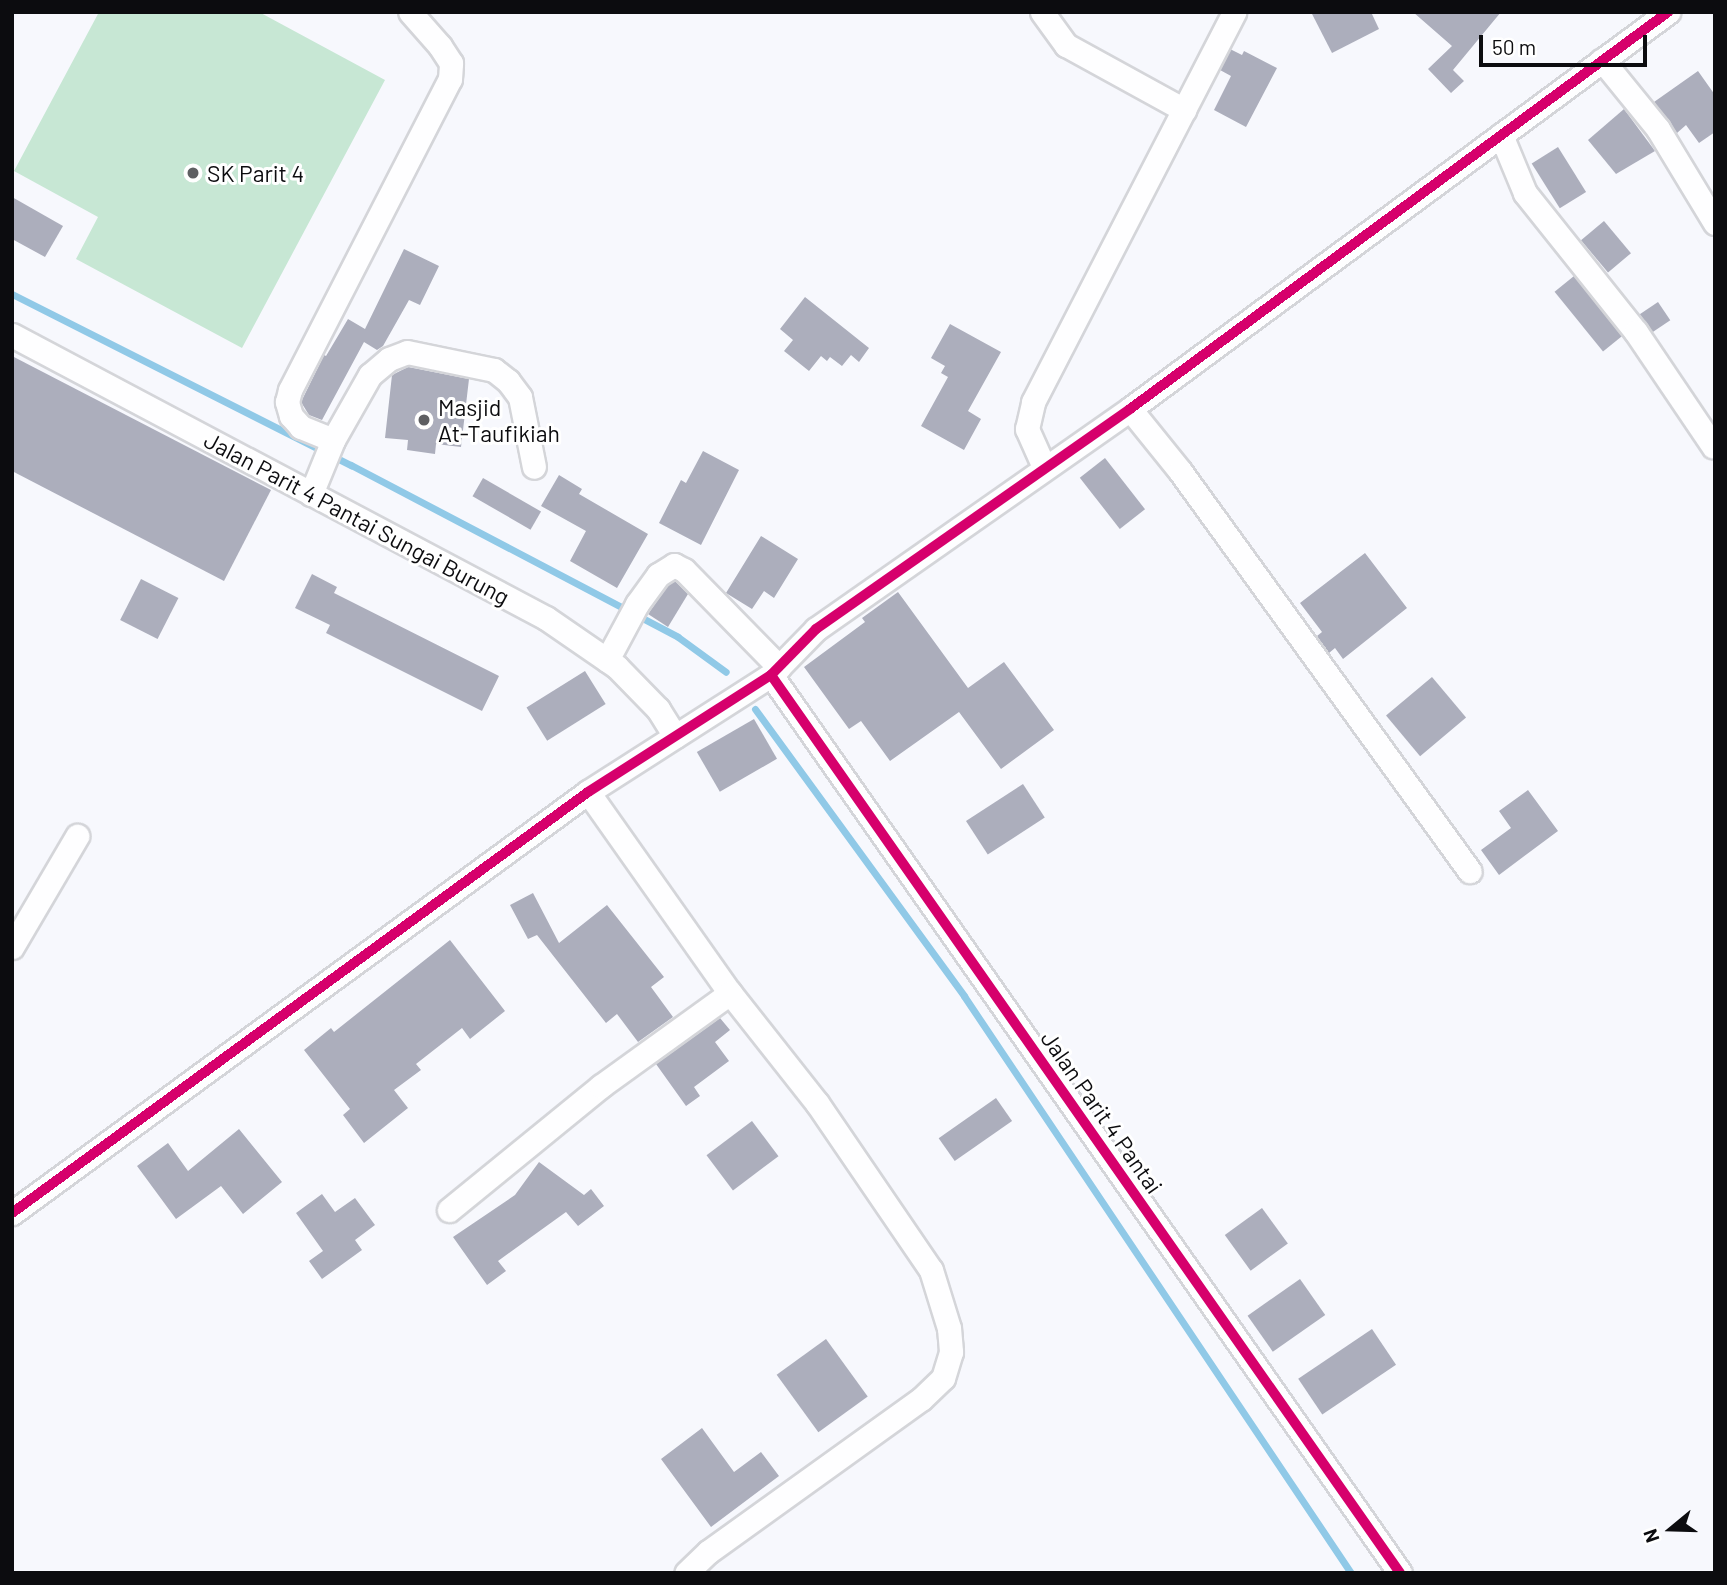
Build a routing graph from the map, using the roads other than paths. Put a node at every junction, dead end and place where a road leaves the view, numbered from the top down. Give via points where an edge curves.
1 (410, 12) edge
2 (1042, 12) edge
3 (1234, 12) edge
4 (1668, 12) edge
5 (1602, 60) junction
6 (1184, 110) junction
7 (1501, 135) junction
8 (1715, 223) edge
9 (12, 335) edge
10 (1130, 409) junction
11 (1713, 446) edge
12 (328, 452) junction
13 (534, 467) dead end
14 (1044, 467) junction
15 (312, 494) junction
16 (607, 660) junction
17 (775, 671) junction
18 (675, 736) junction
19 (588, 792) junction
20 (77, 836) dead end
21 (1470, 871) dead end
22 (12, 947) edge
23 (730, 993) junction
24 (449, 1210) dead end
25 (12, 1213) edge
26 (686, 1573) edge
27 (1400, 1573) edge

1 - 12 street via 451,63 450,79 290,390 287,402 296,421
2 - 6 street via 1066,45
3 - 6 street
4 - 5 street
5 - 7 street
5 - 8 street via 1658,129
6 - 14 street via 1033,402 1027,429
7 - 10 street
7 - 11 street via 1524,193 1636,332
9 - 15 street, Jalan Parit 4 Pantai Sungai Burung
10 - 14 street
10 - 21 street via 1180,471
12 - 13 street via 370,375 389,359 407,352 494,370 508,381 520,397
12 - 15 street
14 - 17 street via 816,629
15 - 16 street, Jalan Parit 4 Pantai Sungai Burung via 546,618
16 - 17 street, Jalan Parit 4 Pantai via 637,604 658,575 674,565 684,570
16 - 18 street, Jalan Parit 4 Pantai Sungai Burung via 658,709
17 - 18 street
17 - 27 street, Jalan Parit 4 Pantai
18 - 19 street
19 - 23 street
19 - 25 street
20 - 22 street
23 - 24 street via 601,1086
23 - 26 street via 817,1103 931,1269 949,1328 951,1352 943,1378 921,1399 708,1552

